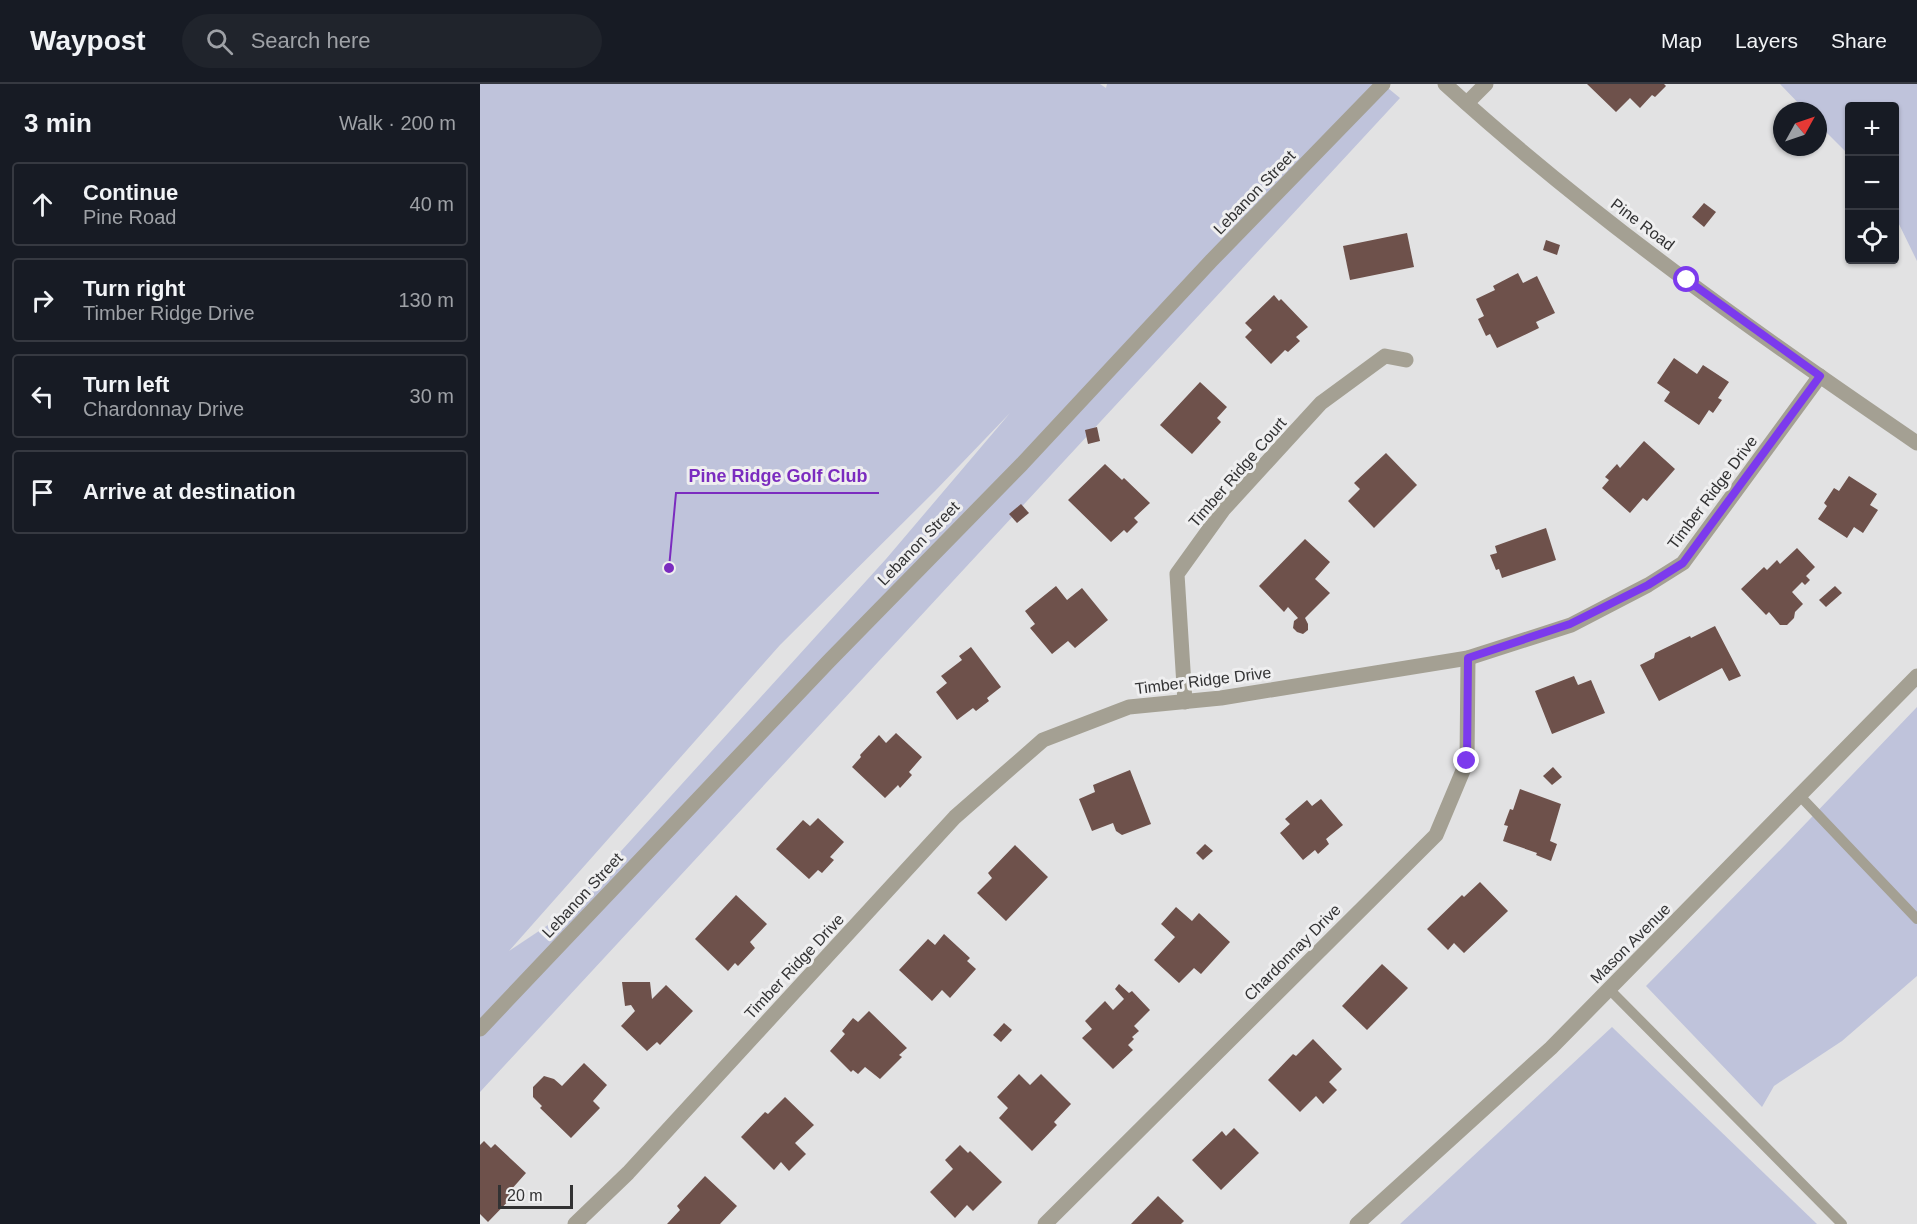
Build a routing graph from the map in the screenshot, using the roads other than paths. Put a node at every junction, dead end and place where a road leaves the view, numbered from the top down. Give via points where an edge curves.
1 (1383, 84) edge
2 (1445, 84) edge
3 (1486, 84) edge
4 (1467, 104) junction
5 (1406, 360) dead end
6 (1820, 376) junction
7 (1917, 443) edge
8 (1468, 658) junction
9 (1917, 676) edge
10 (1185, 702) junction
11 (1800, 796) junction
12 (1917, 919) edge
13 (1609, 989) junction
14 (480, 1029) edge
15 (575, 1224) edge
16 (1045, 1224) edge
17 (1357, 1224) edge
18 (1842, 1224) edge

1 - 14 street, Lebanon Street
2 - 4 street, Pine Road
3 - 4 street
4 - 6 street, Pine Road via 1563,186
5 - 10 street, Timber Ridge Court via 1384,356 1321,403 1223,510 1177,574
6 - 7 street, Pine Road
6 - 8 street, Timber Ridge Drive via 1683,563 1570,624
8 - 10 street, Timber Ridge Drive
8 - 16 street, Chardonnay Drive via 1467,761 1436,835
9 - 11 street, Mason Avenue
10 - 15 street, Timber Ridge Drive via 1129,707 1043,740 955,818 628,1173
11 - 12 lane
11 - 13 street, Mason Avenue
13 - 17 street, Mason Avenue via 1551,1048
13 - 18 lane

